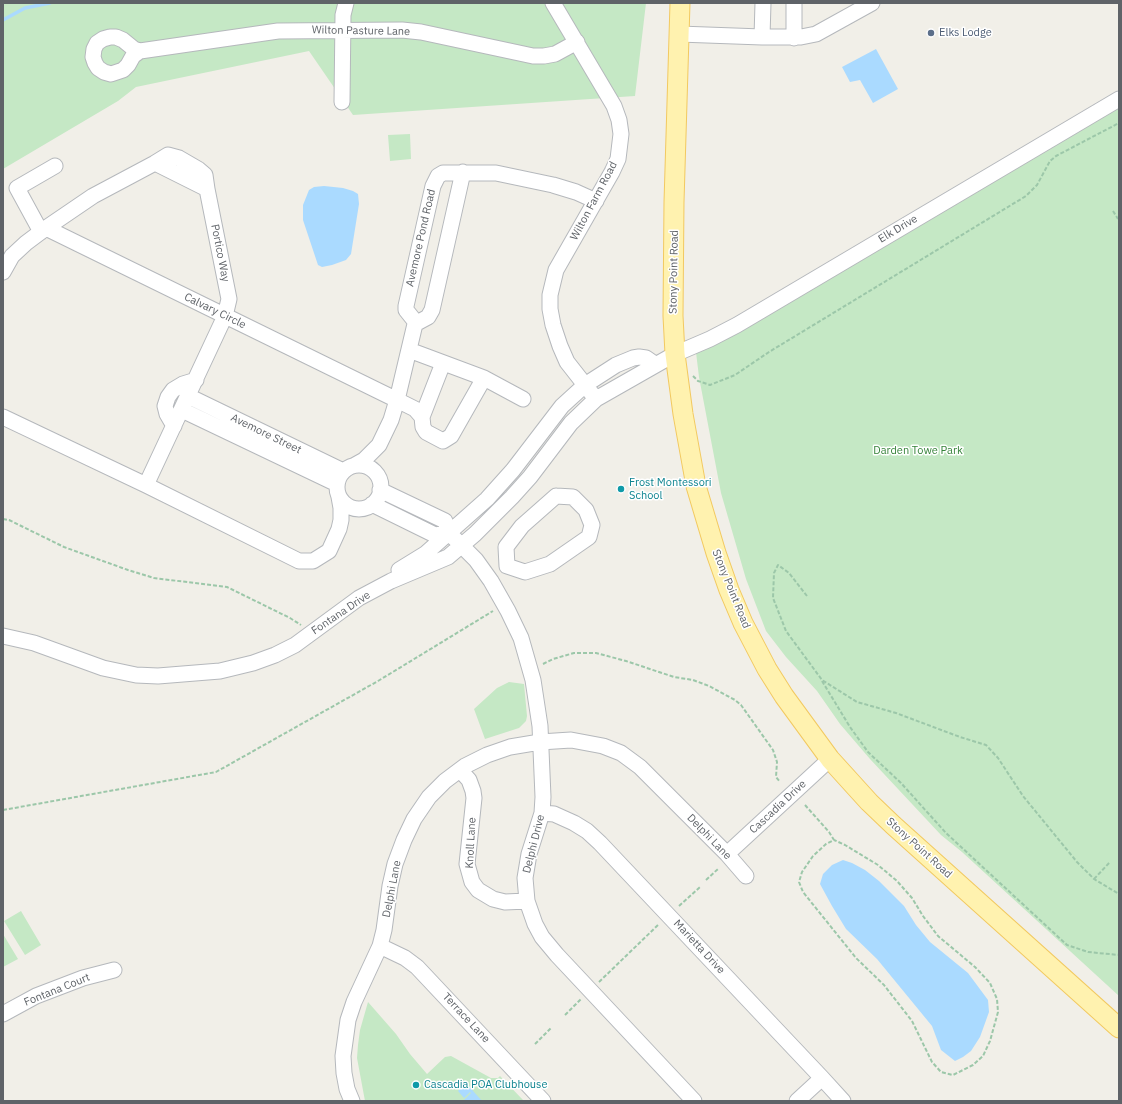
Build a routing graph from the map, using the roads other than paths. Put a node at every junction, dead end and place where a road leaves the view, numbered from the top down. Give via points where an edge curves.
1 (346, 3) edge
2 (554, 3) edge
3 (680, 3) edge
4 (763, 3) edge
5 (794, 3) edge
6 (872, 3) edge
7 (343, 30) junction
8 (679, 34) junction
9 (762, 37) junction
10 (794, 38) junction
11 (577, 42) junction
12 (140, 51) dead end
13 (1119, 99) edge
14 (342, 102) dead end
15 (55, 166) dead end
16 (463, 172) junction
17 (596, 201) junction
18 (44, 230) junction
19 (3, 270) edge
20 (225, 316) junction
21 (415, 324) junction
22 (409, 350) junction
23 (675, 354) junction
24 (443, 363) junction
25 (656, 365) junction
26 (484, 378) junction
27 (196, 380) junction
28 (585, 385) junction
29 (188, 396) junction
30 (524, 399) dead end
31 (596, 399) junction
32 (397, 400) junction
33 (182, 410) junction
34 (3, 417) edge
35 (422, 417) junction
36 (174, 426) junction
37 (379, 445) junction
38 (344, 479) junction
39 (380, 484) junction
40 (146, 485) junction
41 (369, 506) junction
42 (339, 529) junction
43 (449, 533) junction
44 (462, 545) junction
45 (507, 566) junction
46 (490, 578) junction
47 (360, 598) junction
48 (3, 636) edge
49 (540, 742) junction
50 (830, 759) junction
51 (460, 770) junction
52 (542, 813) junction
53 (727, 854) junction
54 (746, 876) dead end
55 (527, 901) junction
56 (380, 946) junction
57 (114, 970) dead end
58 (3, 1014) edge
59 (1119, 1028) edge
60 (822, 1078) junction
61 (352, 1101) edge
62 (543, 1101) edge
63 (694, 1101) edge
64 (797, 1101) edge
65 (843, 1101) edge

1 - 7 street
2 - 11 street, Wilton Farm Road
3 - 8 main road, Stony Point Road
4 - 9 street
5 - 10 street
6 - 10 street via 816,34
7 - 11 street, Wilton Pasture Lane via 421,32 533,56 556,54
7 - 12 street, Wilton Pasture Lane via 278,31
7 - 14 street
8 - 9 street
8 - 23 main road, Stony Point Road via 674,202
9 - 10 street
11 - 17 street, Wilton Farm Road via 614,106 621,134 618,159
13 - 23 street, Elk Drive via 737,324
15 - 18 street via 17,188
16 - 17 street, Avemore Pond Road via 488,172 536,181 576,192
16 - 21 street via 432,310 428,317
16 - 21 street, Avemore Pond Road via 443,173 438,176 433,186 406,306
17 - 28 street, Wilton Farm Road via 556,270 550,295 553,325 560,346 567,362
18 - 19 street via 12,256
18 - 20 street, Calvary Circle
18 - 20 street, Portico Way via 93,196 155,163 208,189 229,299
20 - 27 street, Portico Way
20 - 32 street, Calvary Circle
21 - 22 street
22 - 24 street
22 - 32 street
23 - 25 street, Elk Drive
23 - 50 main road, Stony Point Road via 682,414 696,486 729,590 767,669
24 - 26 street
24 - 35 street
25 - 28 street via 646,358 634,358 616,365
25 - 31 street, Fontana Drive
26 - 30 street
26 - 35 street via 447,440 443,441 426,432 422,427
27 - 29 street, Portico Way
27 - 36 street via 173,390 168,397 165,406
28 - 31 street, Wilton Farm Road
28 - 43 street via 562,406 514,470 487,499
29 - 33 street, Portico Way
29 - 38 street, Avemore Street
31 - 44 street, Fontana Drive via 571,423 512,497
32 - 35 street, Calvary Circle via 415,409
32 - 37 street
33 - 36 street, Portico Way
33 - 38 street, Avemore Street
34 - 40 street
36 - 40 street, Portico Way
37 - 38 street
37 - 39 street via 377,460
38 - 39 street via 366,466 373,470
38 - 41 street via 342,501 355,508
38 - 42 street
39 - 41 street via 379,496
39 - 43 street via 445,521
40 - 42 street via 299,561 313,561 329,550
41 - 42 street via 356,513
41 - 43 street via 435,535
43 - 44 street
43 - 47 street via 424,554 373,586
44 - 46 street, Delphi Drive
44 - 47 street, Fontana Drive via 448,557 391,581
45 - 45 street via 525,572 550,564 589,537 592,525 586,510 573,498 556,496 522,526 506,547
45 - 46 street
46 - 49 street, Delphi Drive via 521,638 530,666 538,711
47 - 48 street, Fontana Drive via 307,637 275,655 240,667 213,672 136,675 103,668 34,643
49 - 51 street, Delphi Lane via 495,752
49 - 52 street, Delphi Drive
49 - 53 street, Delphi Lane via 571,740 603,746 621,753 640,767
50 - 53 street, Cascadia Drive
50 - 59 main road, Stony Point Road via 893,825
51 - 55 street, Knoll Lane via 469,780 474,798 467,864 472,882 482,894 498,901
51 - 56 street, Delphi Lane via 429,797 404,840 390,886
52 - 55 street, Delphi Drive via 526,866
52 - 60 street, Marietta Drive via 554,814 582,827 593,836
53 - 54 street, Delphi Lane
55 - 63 street, Delphi Drive via 535,924 548,946
56 - 61 street, Delphi Lane via 348,1020 344,1073
56 - 62 street, Terrace Lane via 417,967
57 - 58 street, Fontana Court via 82,978 36,996
60 - 64 street
60 - 65 street, Marietta Drive

